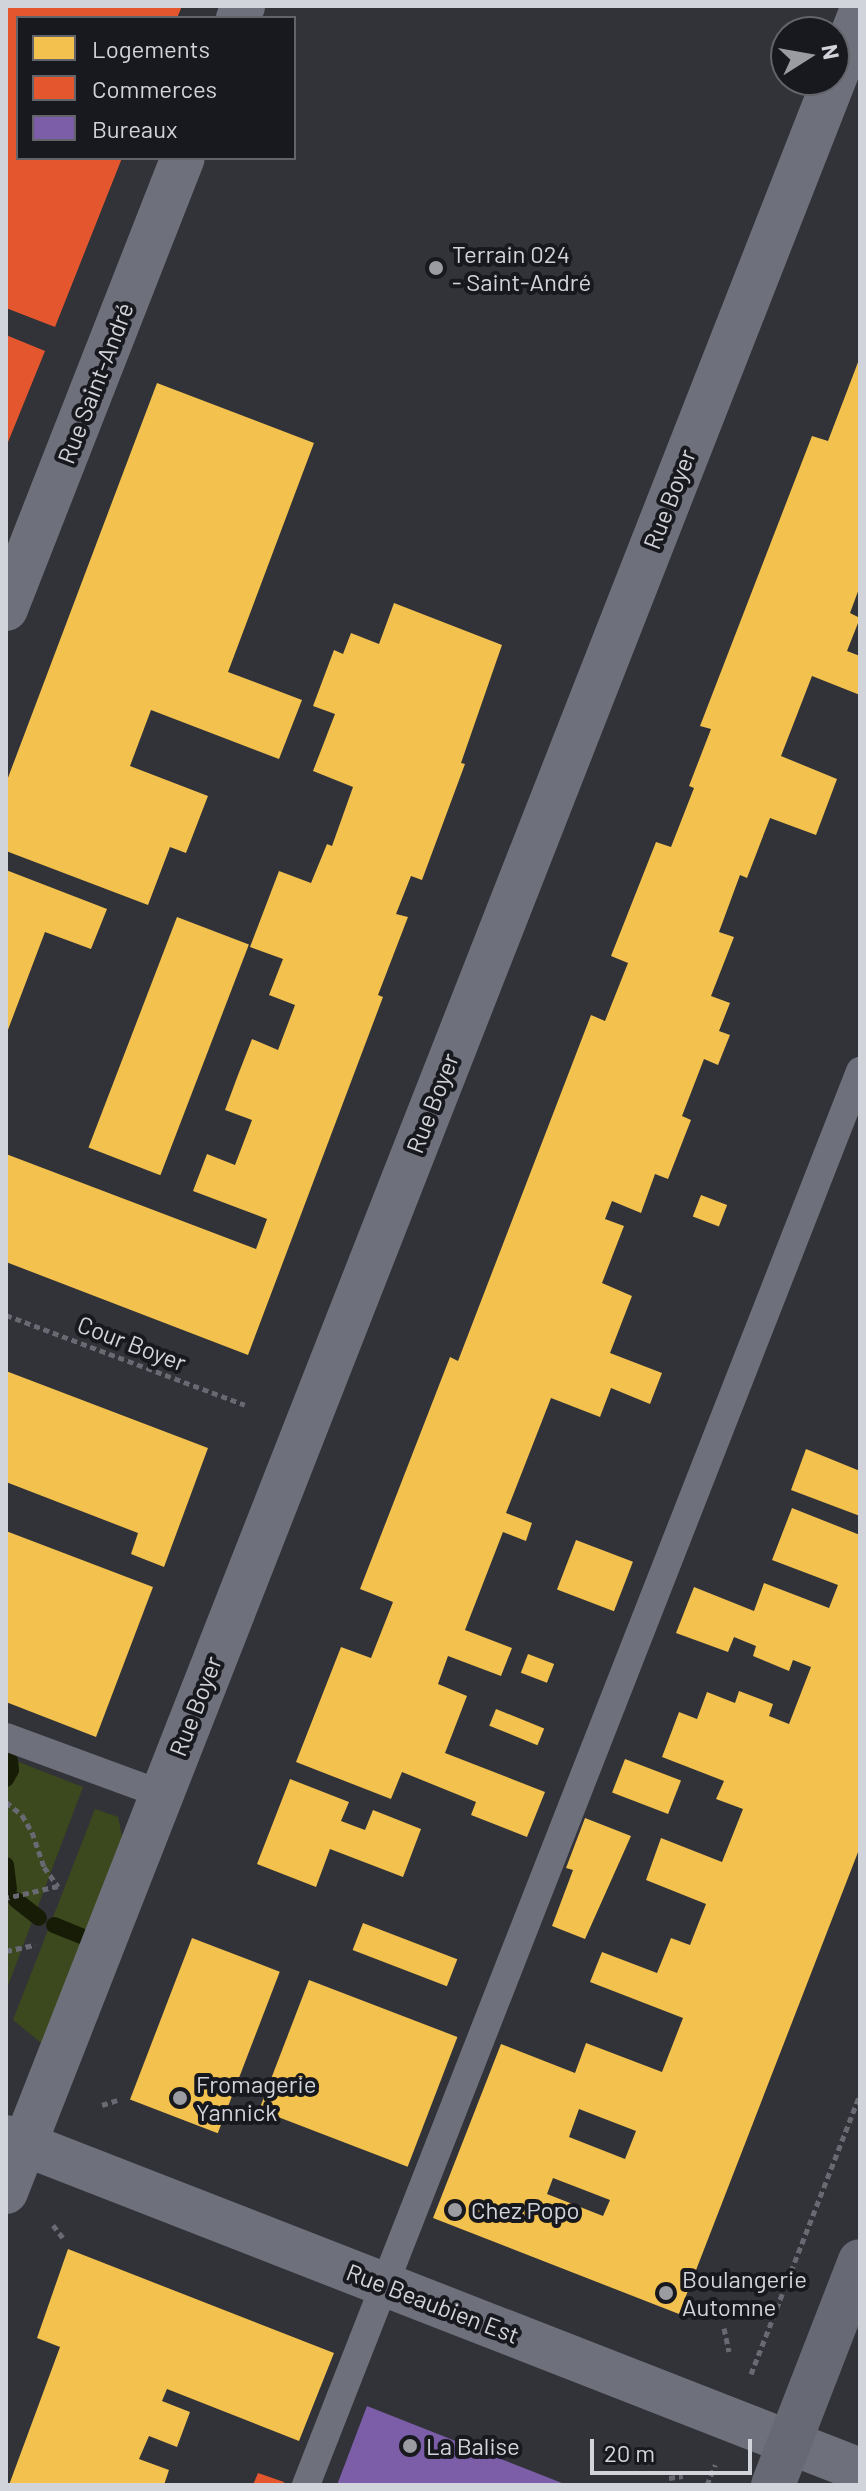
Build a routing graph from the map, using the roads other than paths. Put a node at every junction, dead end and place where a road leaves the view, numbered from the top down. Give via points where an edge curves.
1 (860, 14) edge
2 (182, 160) edge
3 (6, 609) edge
4 (860, 1071) edge
5 (6, 1737) edge
6 (161, 1794) junction
7 (15, 2140) edge
8 (6, 2192) edge
9 (860, 2261) edge
10 (386, 2283) junction
11 (789, 2443) junction
12 (860, 2470) edge
13 (306, 2485) edge
14 (773, 2485) edge

1 - 6 street, Rue Boyer
2 - 3 street, Rue Saint-André
4 - 10 lane
5 - 6 lane
6 - 7 street, Rue Boyer
7 - 8 street, Rue Boyer
7 - 10 street, Rue Beaubien Est
9 - 11 main road
10 - 11 street, Rue Beaubien Est
10 - 13 lane
11 - 12 street, Rue Beaubien Est
11 - 14 main road

